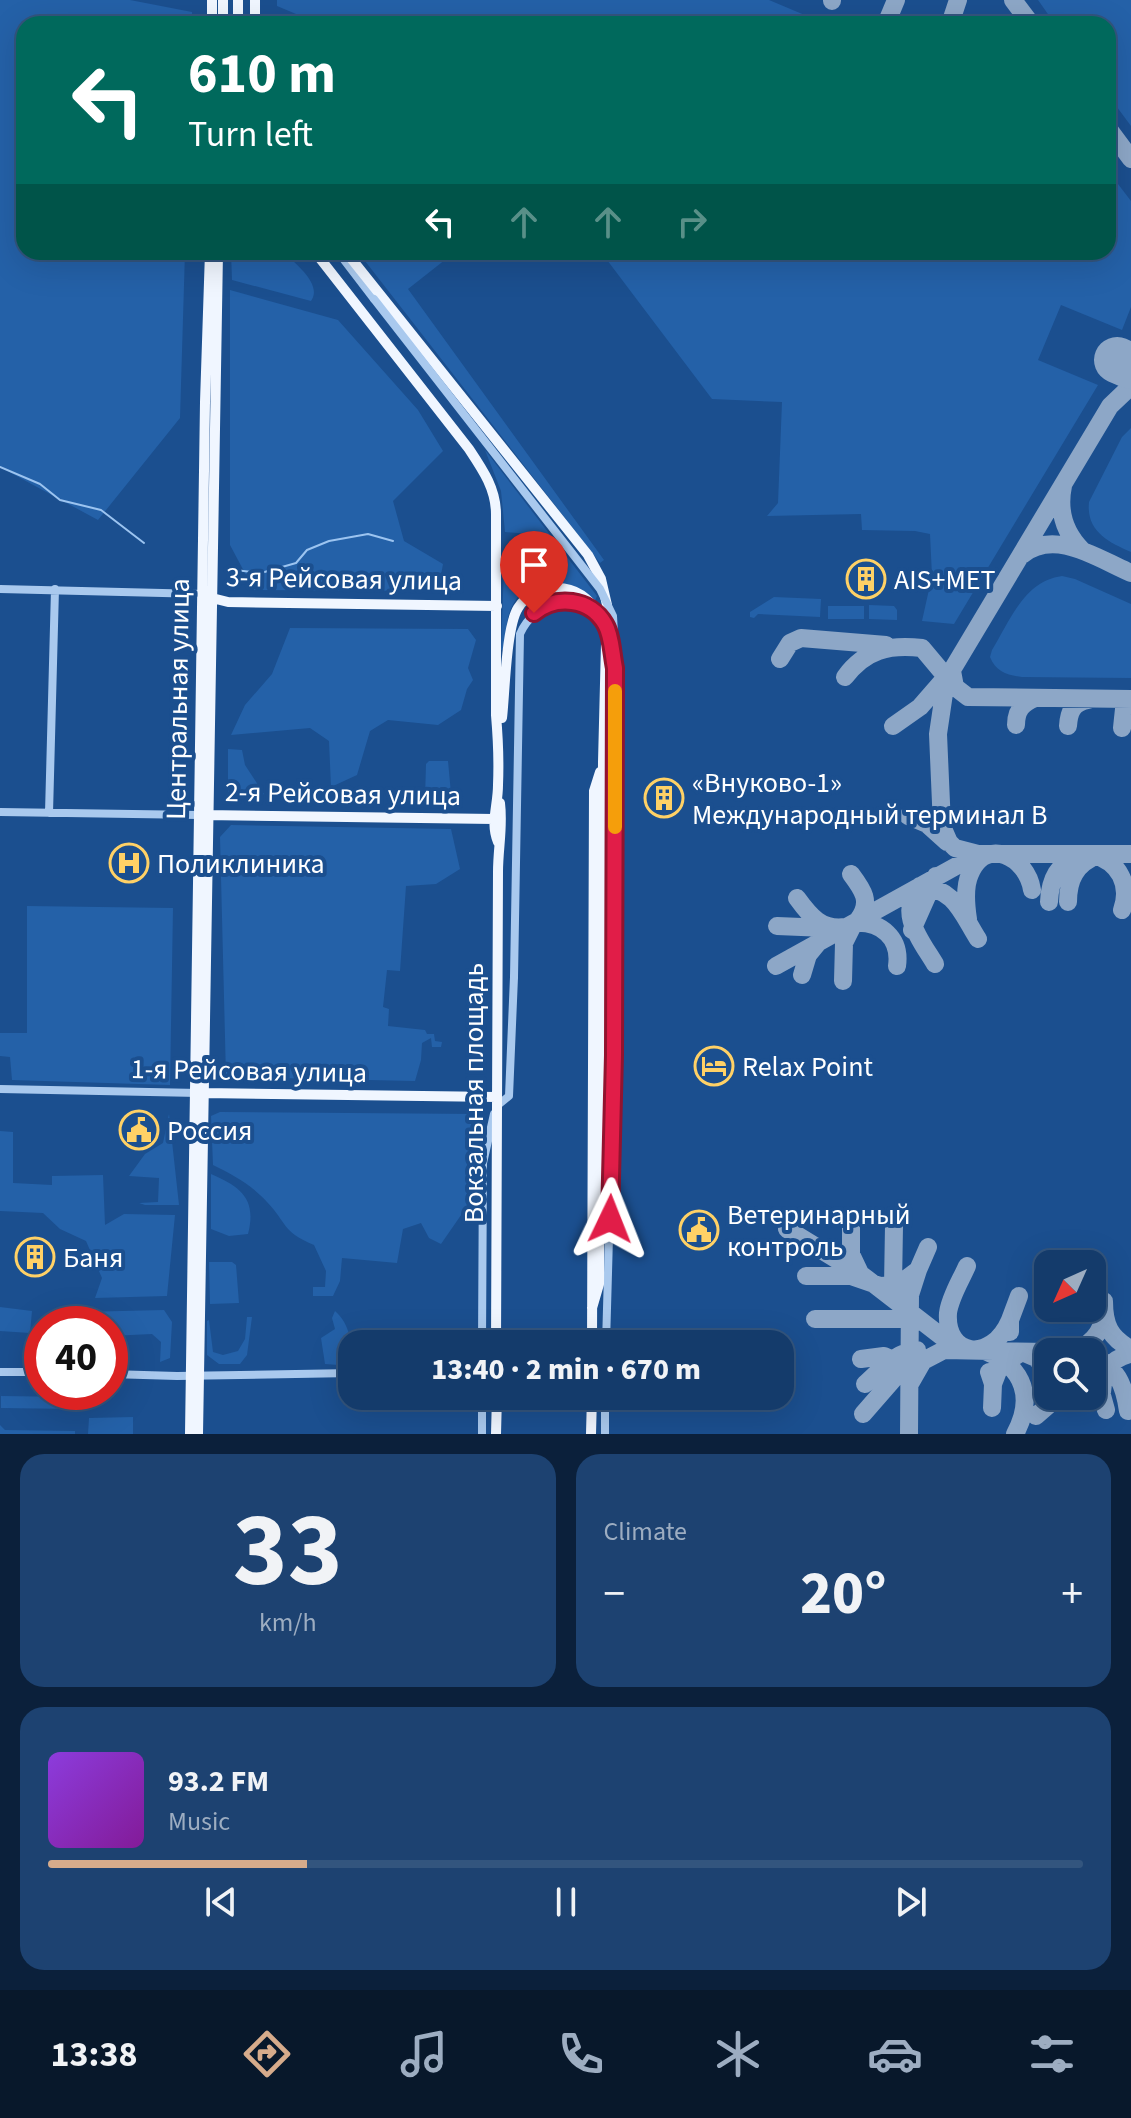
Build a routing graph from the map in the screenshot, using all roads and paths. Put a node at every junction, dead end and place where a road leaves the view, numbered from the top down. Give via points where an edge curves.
1 (210, 260) edge
2 (218, 260) edge
3 (321, 260) edge
4 (344, 260) edge
5 (352, 260) edge
6 (0, 589) edge
7 (55, 589) junction
8 (208, 597) junction
9 (497, 606) junction
10 (607, 628) junction
11 (615, 668) junction
12 (499, 743) junction
13 (603, 762) junction
14 (498, 791) junction
15 (0, 812) edge
16 (49, 813) junction
17 (204, 815) junction
18 (494, 819) junction
19 (498, 842) junction
20 (593, 919) junction
21 (603, 930) junction
22 (593, 1081) junction
23 (0, 1089) edge
24 (199, 1093) junction
25 (601, 1093) junction
26 (498, 1101) junction
27 (592, 1308) junction
28 (482, 1330) edge
29 (496, 1330) edge
30 (592, 1330) edge
31 (606, 1330) edge
32 (0, 1372) edge
33 (24, 1372) edge
34 (338, 1373) edge
35 (128, 1374) edge
36 (194, 1376) junction
37 (482, 1410) edge
38 (497, 1410) edge
39 (592, 1410) edge
40 (605, 1410) edge
41 (604, 1431) edge
42 (496, 1433) edge
43 (190, 1434) edge
44 (198, 1434) edge
45 (482, 1434) edge
46 (591, 1434) edge

1 - 8 main road, Центральная улица
2 - 8 main road, Центральная улица
3 - 9 main road, Вокзальная площадь via 485,472 496,507
4 - 11 street, bridge via 606,597 615,627
5 - 10 main road via 588,555 602,585
6 - 7 street, 3-я Рейсовая улица
7 - 8 street, 3-я Рейсовая улица
7 - 16 street
8 - 9 main road, 3-я Рейсовая улица via 228,602
8 - 17 main road, Центральная улица
9 - 12 main road, Вокзальная площадь
10 - 12 main road via 581,593 550,588 523,601 513,617
10 - 13 main road
11 - 26 street, bridge via 605,625 580,604 562,601 542,607 520,634 509,1096
11 - 31 street via 614,1081
12 - 14 main road, Вокзальная площадь
13 - 20 main road via 594,791
13 - 21 main road
14 - 18 main road, Вокзальная площадь
14 - 19 main road, Вокзальная площадь
15 - 16 street, 2-я Рейсовая улица
16 - 17 street, 2-я Рейсовая улица
17 - 18 main road, 2-я Рейсовая улица
17 - 24 main road, Центральная улица
18 - 19 main road, Вокзальная площадь
19 - 26 main road, Вокзальная площадь
20 - 21 main road
20 - 22 main road
21 - 25 main road
22 - 25 main road
22 - 27 main road
23 - 24 street, 1-я Рейсовая улица
24 - 26 main road, 1-я Рейсовая улица
24 - 36 main road, Центральная улица
25 - 27 main road via 599,1284
26 - 28 street via 483,1163
26 - 29 main road, Вокзальная площадь
27 - 30 main road
32 - 33 street
34 - 36 street
35 - 36 street
36 - 43 main road, Центральная улица
36 - 44 main road, Центральная улица
37 - 45 street
38 - 42 main road
39 - 46 main road
40 - 41 street

